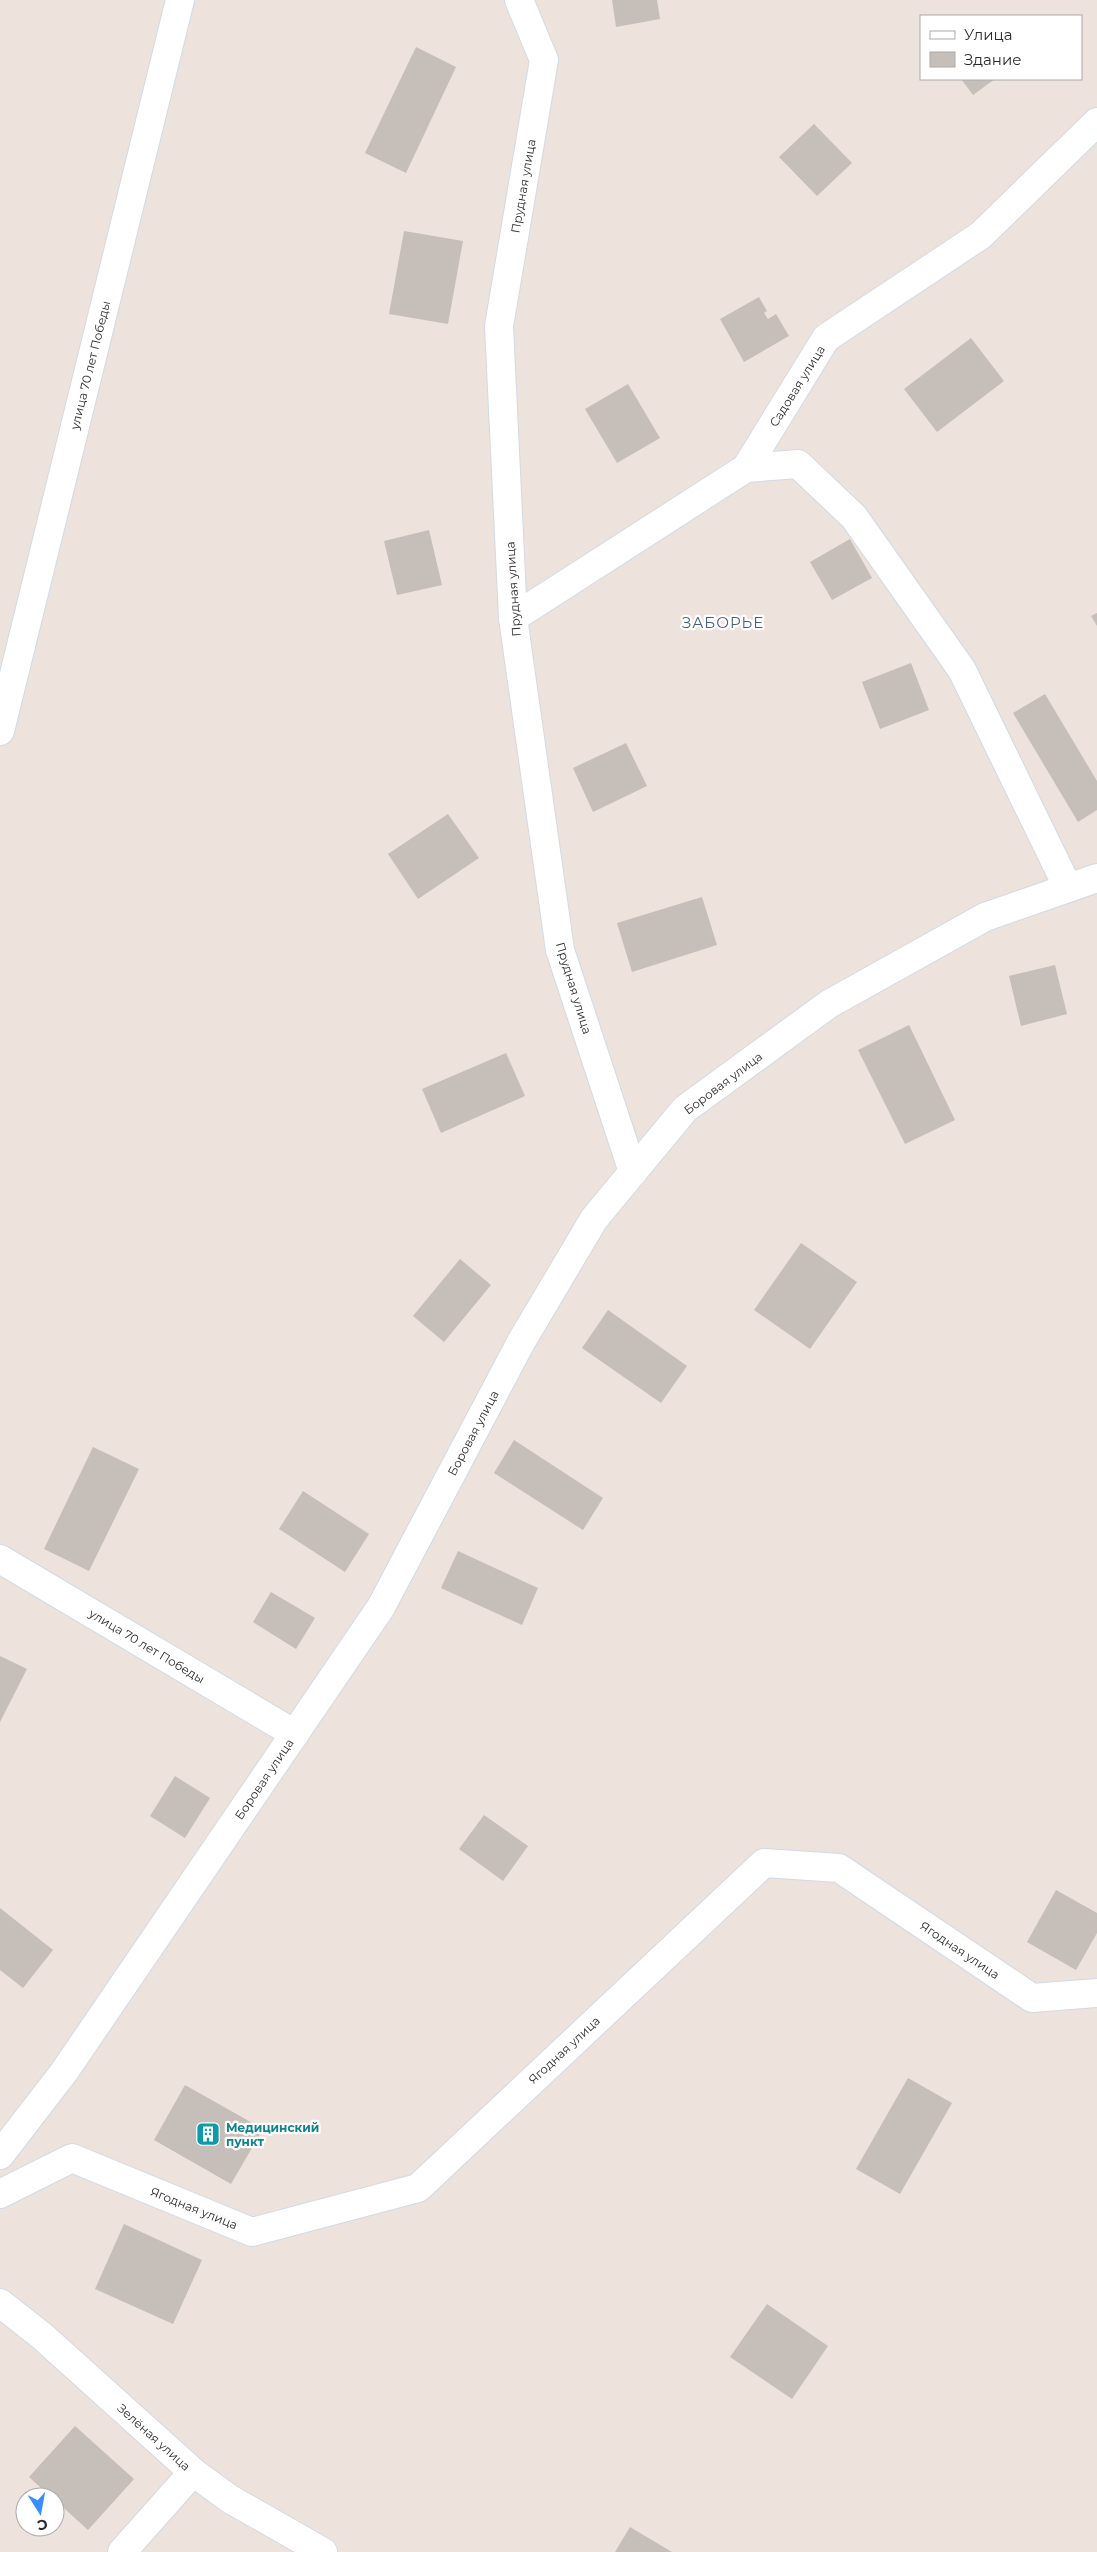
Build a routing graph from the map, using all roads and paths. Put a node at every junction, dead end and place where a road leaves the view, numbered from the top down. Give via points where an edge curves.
1 (180, 0) edge
2 (519, 0) edge
3 (1097, 122) edge
4 (746, 468) junction
5 (513, 618) junction
6 (1, 722) edge
7 (1097, 878) edge
8 (1068, 888) junction
9 (633, 1172) junction
10 (0, 1560) edge
11 (295, 1734) junction
12 (1097, 1993) edge
13 (0, 2155) edge
14 (0, 2194) edge
15 (0, 2303) edge
16 (193, 2472) junction
17 (122, 2552) edge
18 (323, 2552) edge

1 - 6 street, улица 70 лет Победы
2 - 5 street, Прудная улица via 544,60 499,326
3 - 4 street, Садовая улица via 981,235 826,338
4 - 5 street, Садовая улица
4 - 8 street via 798,464 854,517 962,670
5 - 9 street, Прудная улица via 560,950
7 - 8 street, Боровая улица
8 - 9 street, Боровая улица via 985,917 829,1004 685,1109
9 - 11 street, Боровая улица via 594,1219 521,1342 381,1607
10 - 11 street, улица 70 лет Победы
11 - 13 street, Боровая улица via 64,2072
12 - 14 street, Ягодная улица via 1032,1998 839,1868 764,1863 418,2188 252,2232 72,2158
15 - 16 street, Зелёная улица via 42,2336
16 - 17 street
16 - 18 street, Зелёная улица via 230,2499

